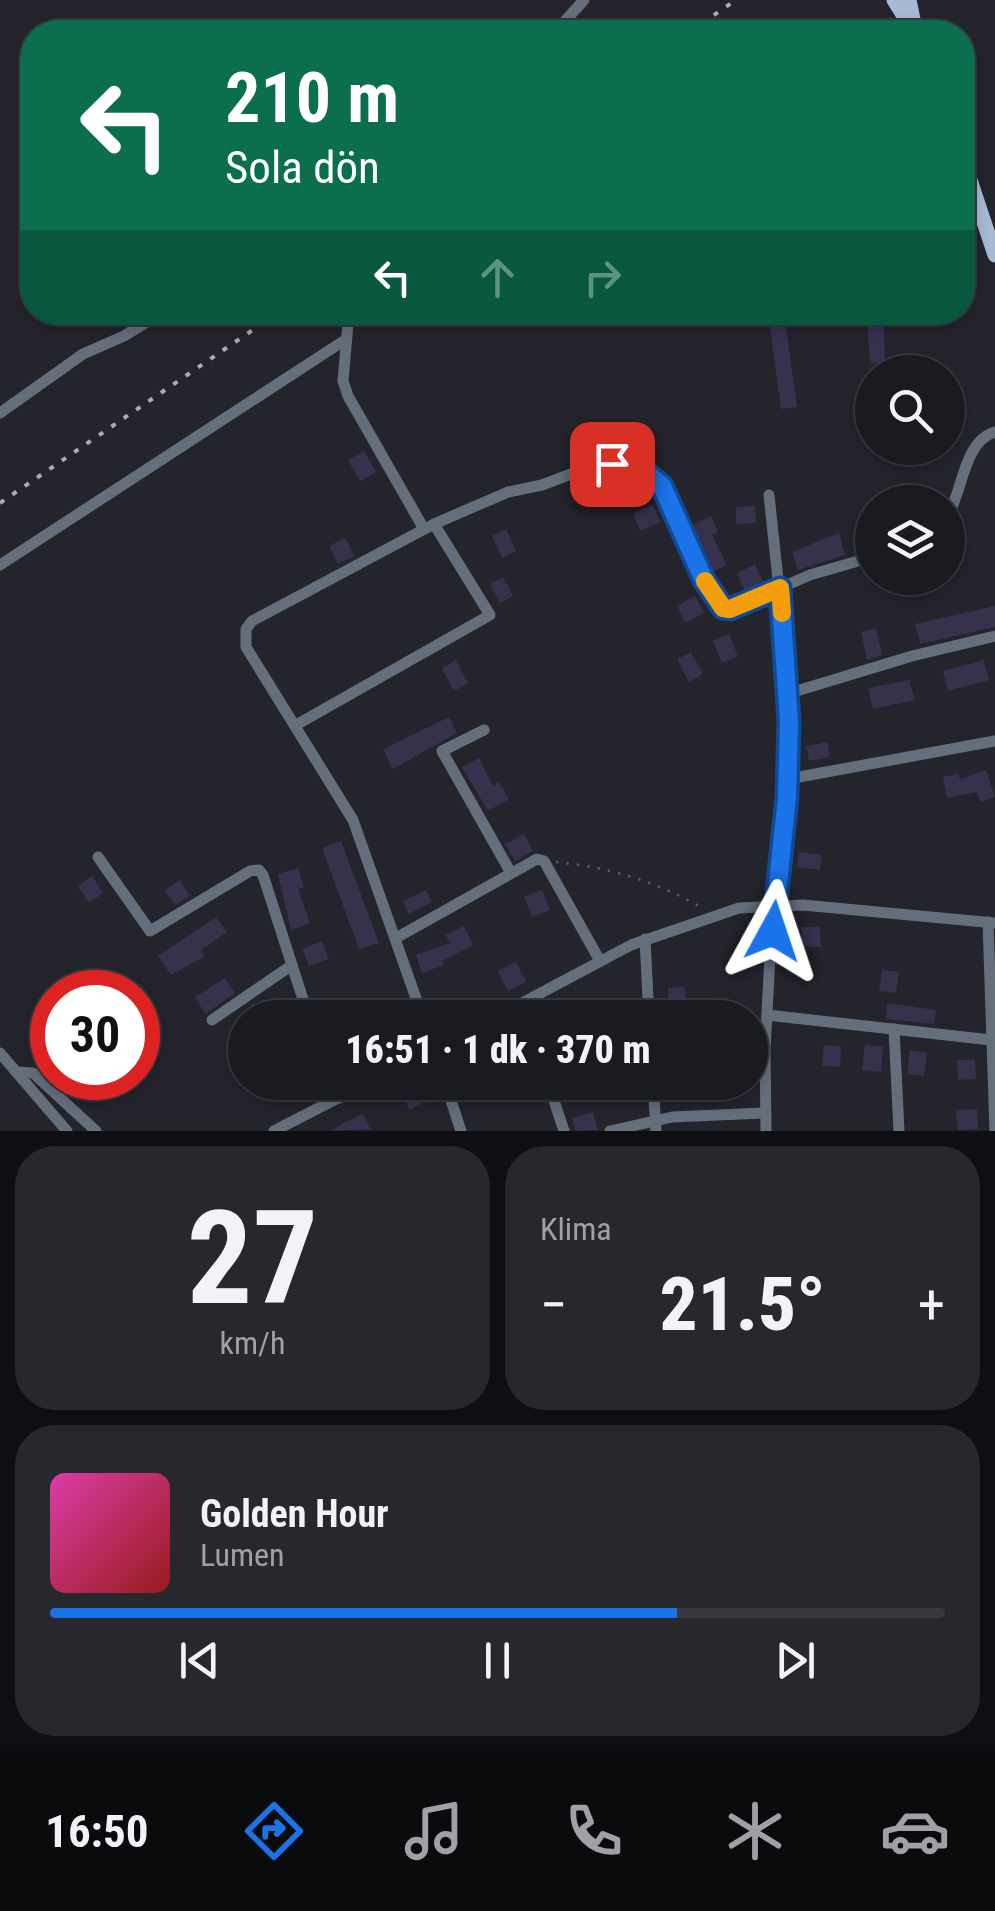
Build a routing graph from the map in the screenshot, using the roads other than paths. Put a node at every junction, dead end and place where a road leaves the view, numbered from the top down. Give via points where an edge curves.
1 (584, 0) edge
2 (566, 20) edge
3 (975, 195) edge
4 (995, 256) edge
5 (142, 325) edge
6 (347, 325) edge
7 (345, 340) junction
8 (0, 412) edge
9 (995, 432) edge
10 (962, 485) edge
11 (769, 495) dead end
12 (430, 526) junction
13 (855, 562) edge
14 (0, 565) edge
15 (780, 588) junction
16 (995, 636) edge
17 (790, 693) junction
18 (296, 725) junction
19 (484, 730) dead end
20 (995, 742) edge
21 (788, 779) junction
22 (98, 858) dead end
23 (511, 873) junction
24 (776, 906) junction
25 (992, 923) edge
26 (396, 938) junction
27 (645, 939) junction
28 (600, 961) junction
29 (292, 964) junction
30 (303, 1000) edge
31 (417, 1000) edge
32 (526, 1000) edge
33 (648, 1000) edge
34 (768, 1003) edge
35 (768, 1015) edge
36 (212, 1020) dead end
37 (894, 1029) junction
38 (992, 1040) junction
39 (0, 1053) edge
40 (16, 1072) junction
41 (335, 1100) edge
42 (451, 1100) edge
43 (554, 1100) edge
44 (654, 1100) edge
45 (766, 1100) edge
46 (994, 1107) edge
47 (766, 1113) junction
48 (655, 1126) edge
49 (67, 1131) edge
50 (96, 1131) edge
51 (274, 1131) edge
52 (461, 1131) edge
53 (564, 1131) edge
54 (610, 1131) edge
55 (766, 1131) edge
56 (899, 1131) edge
57 (995, 1131) edge

1 - 2 street
3 - 4 main road
5 - 8 street via 84,354
6 - 7 street
7 - 12 street via 348,396
7 - 14 street
9 - 10 street via 974,446
11 - 15 street
12 - 15 street via 508,492 612,464 648,474 662,486 723,608
12 - 18 street via 246,629 246,647
12 - 18 street via 490,615
13 - 15 street
15 - 17 street
16 - 17 street
17 - 21 street
18 - 26 street via 353,820
19 - 23 street via 442,751
20 - 21 street
21 - 24 street
22 - 29 street via 150,931 258,870
23 - 26 street
23 - 28 street via 544,861
24 - 25 street
24 - 27 street via 739,908
24 - 34 street
25 - 38 street
26 - 31 street
27 - 28 street
27 - 33 street
28 - 32 street
29 - 30 street
29 - 36 street
35 - 37 street
37 - 38 street
37 - 56 street
38 - 46 street
39 - 40 street
40 - 49 street
40 - 50 street via 32,1073
41 - 51 street
42 - 52 street
43 - 53 street
44 - 48 street
45 - 47 street
46 - 57 street
47 - 48 street via 672,1116
47 - 55 street
48 - 54 street

